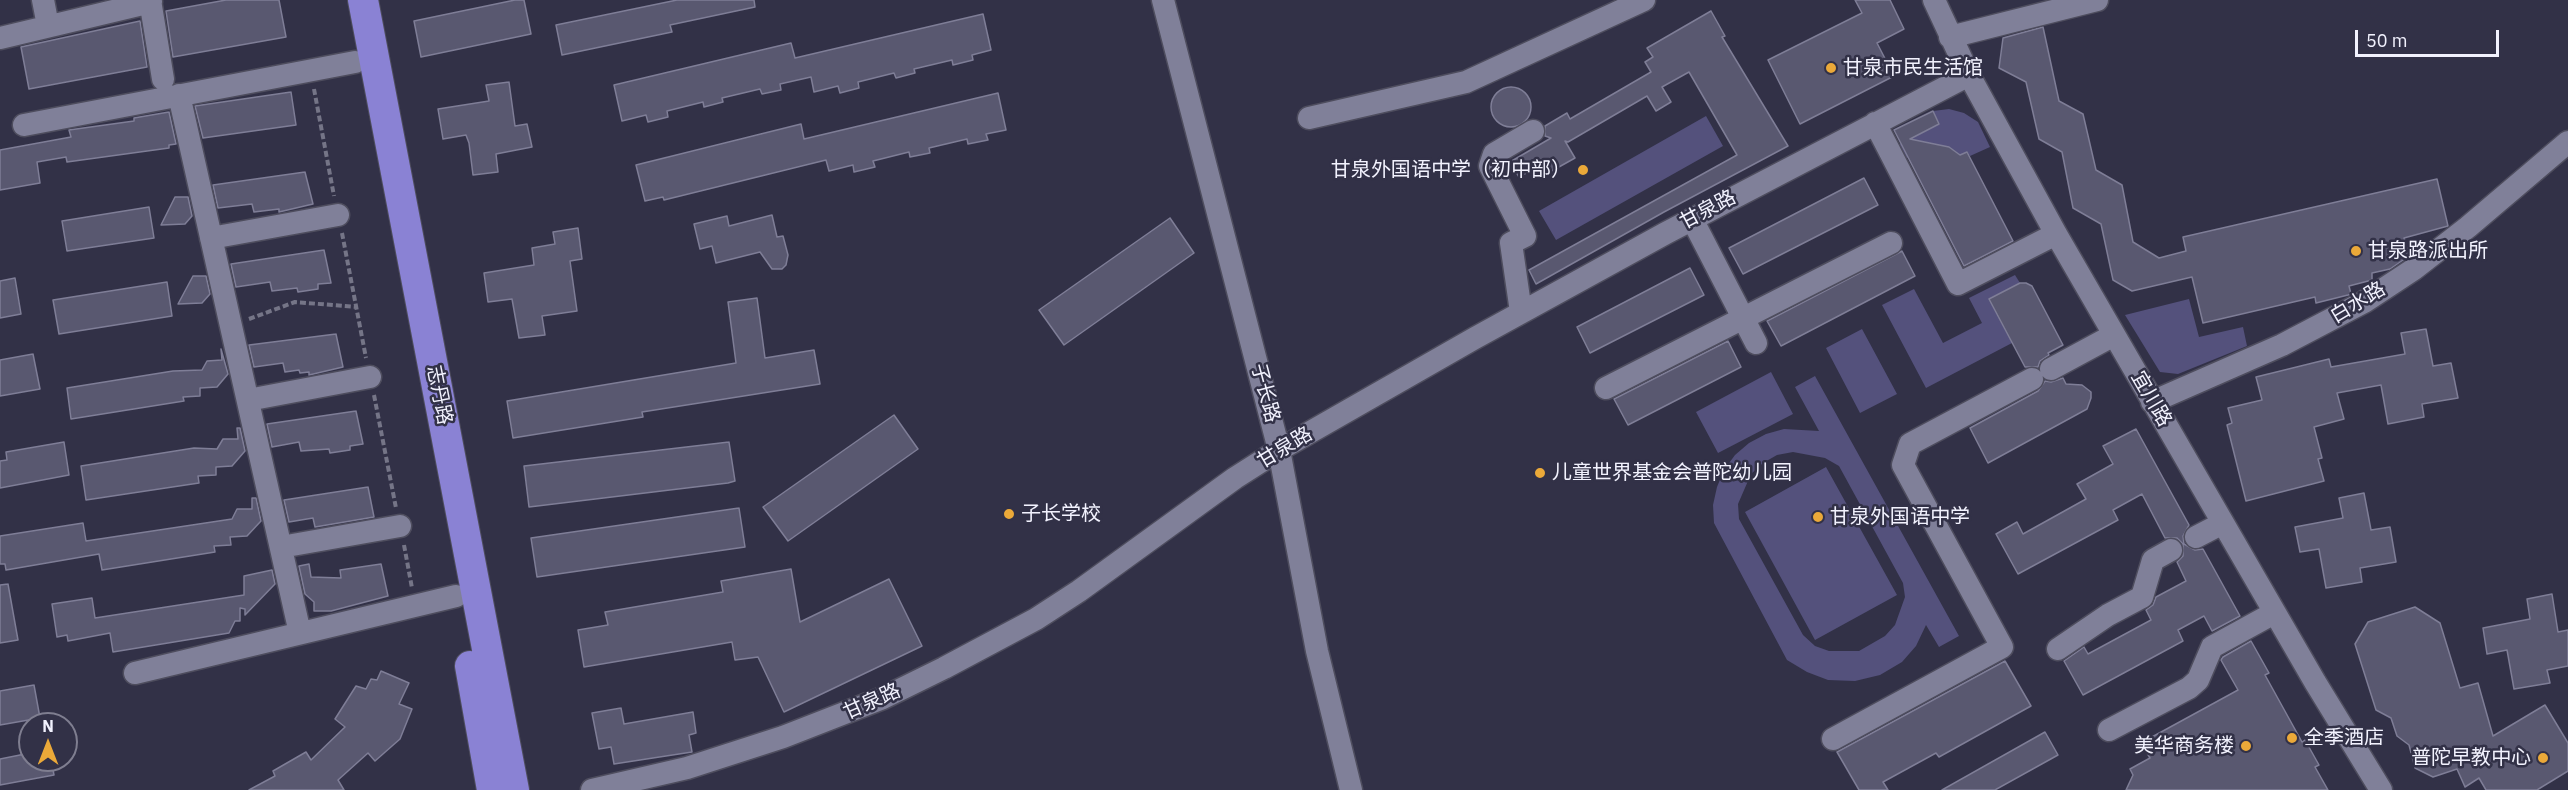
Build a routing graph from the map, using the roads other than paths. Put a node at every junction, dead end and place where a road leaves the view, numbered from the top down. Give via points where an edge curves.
1 (43, 0) edge
2 (343, 0) edge
3 (363, 0) edge
4 (1162, 0) edge
5 (1644, 0) edge
6 (1934, 0) edge
7 (2097, 0) edge
8 (151, 1) edge
9 (48, 26) junction
10 (1950, 37) junction
11 (0, 38) edge
12 (355, 62) junction
13 (1969, 75) junction
14 (163, 79) dead end
15 (179, 95) junction
16 (1309, 118) dead end
17 (1875, 123) junction
18 (24, 125) dead end
19 (1533, 132) dead end
20 (2568, 142) edge
21 (338, 216) road end
22 (1692, 219) junction
23 (2056, 234) junction
24 (211, 238) junction
25 (1891, 243) dead end
26 (1521, 312) junction
27 (1743, 318) junction
28 (2114, 335) junction
29 (1756, 343) dead end
30 (370, 377) road end
31 (1606, 388) dead end
32 (248, 400) junction
33 (2152, 402) junction
34 (1279, 450) junction
35 (2223, 523) junction
36 (400, 526) road end
37 (2196, 537) dead end
38 (281, 547) junction
39 (2171, 550) dead end
40 (456, 596) junction
41 (2274, 613) junction
42 (300, 633) junction
43 (2058, 649) dead end
44 (135, 673) dead end
45 (2109, 730) dead end
46 (1833, 739) dead end
47 (492, 790) edge
48 (514, 790) edge
49 (592, 790) edge
50 (1351, 790) edge
51 (2381, 790) edge

1 - 9 street
2 - 12 main road, 志丹路
3 - 48 main road, 志丹路
4 - 34 street, 子长路
5 - 16 street via 1466,82
6 - 10 street, 宜川路
7 - 10 street
8 - 9 street
8 - 14 street
9 - 11 street
10 - 13 street, 宜川路
12 - 15 street
12 - 40 main road, 志丹路
13 - 17 street, 甘泉路
13 - 23 street, 宜川路
15 - 18 street
15 - 24 street
17 - 22 street, 甘泉路
17 - 23 street via 1958,284
19 - 26 street via 1494,153 1490,166 1525,236 1511,243
20 - 33 street, 白水路 via 2468,227 2364,302 2282,345
21 - 24 street
22 - 26 street, 甘泉路
22 - 27 street
23 - 28 street, 宜川路
24 - 32 street
25 - 27 street
26 - 34 street, 甘泉路
27 - 29 street
27 - 31 street
28 - 33 street, 宜川路
28 - 46 street via 1910,444 1904,465 2002,647
30 - 32 street
32 - 38 street
33 - 35 street, 宜川路
34 - 49 street, 甘泉路 via 1036,619 944,668 883,698 764,744 687,768
34 - 50 street, 子长路 via 1317,651
35 - 37 street
35 - 41 street, 宜川路
36 - 38 street
38 - 42 street
39 - 43 street via 2153,561 2142,597
40 - 42 street
40 - 47 main road, 志丹路
41 - 45 street via 2212,647 2198,680 2189,688
41 - 51 street, 宜川路
42 - 44 street

